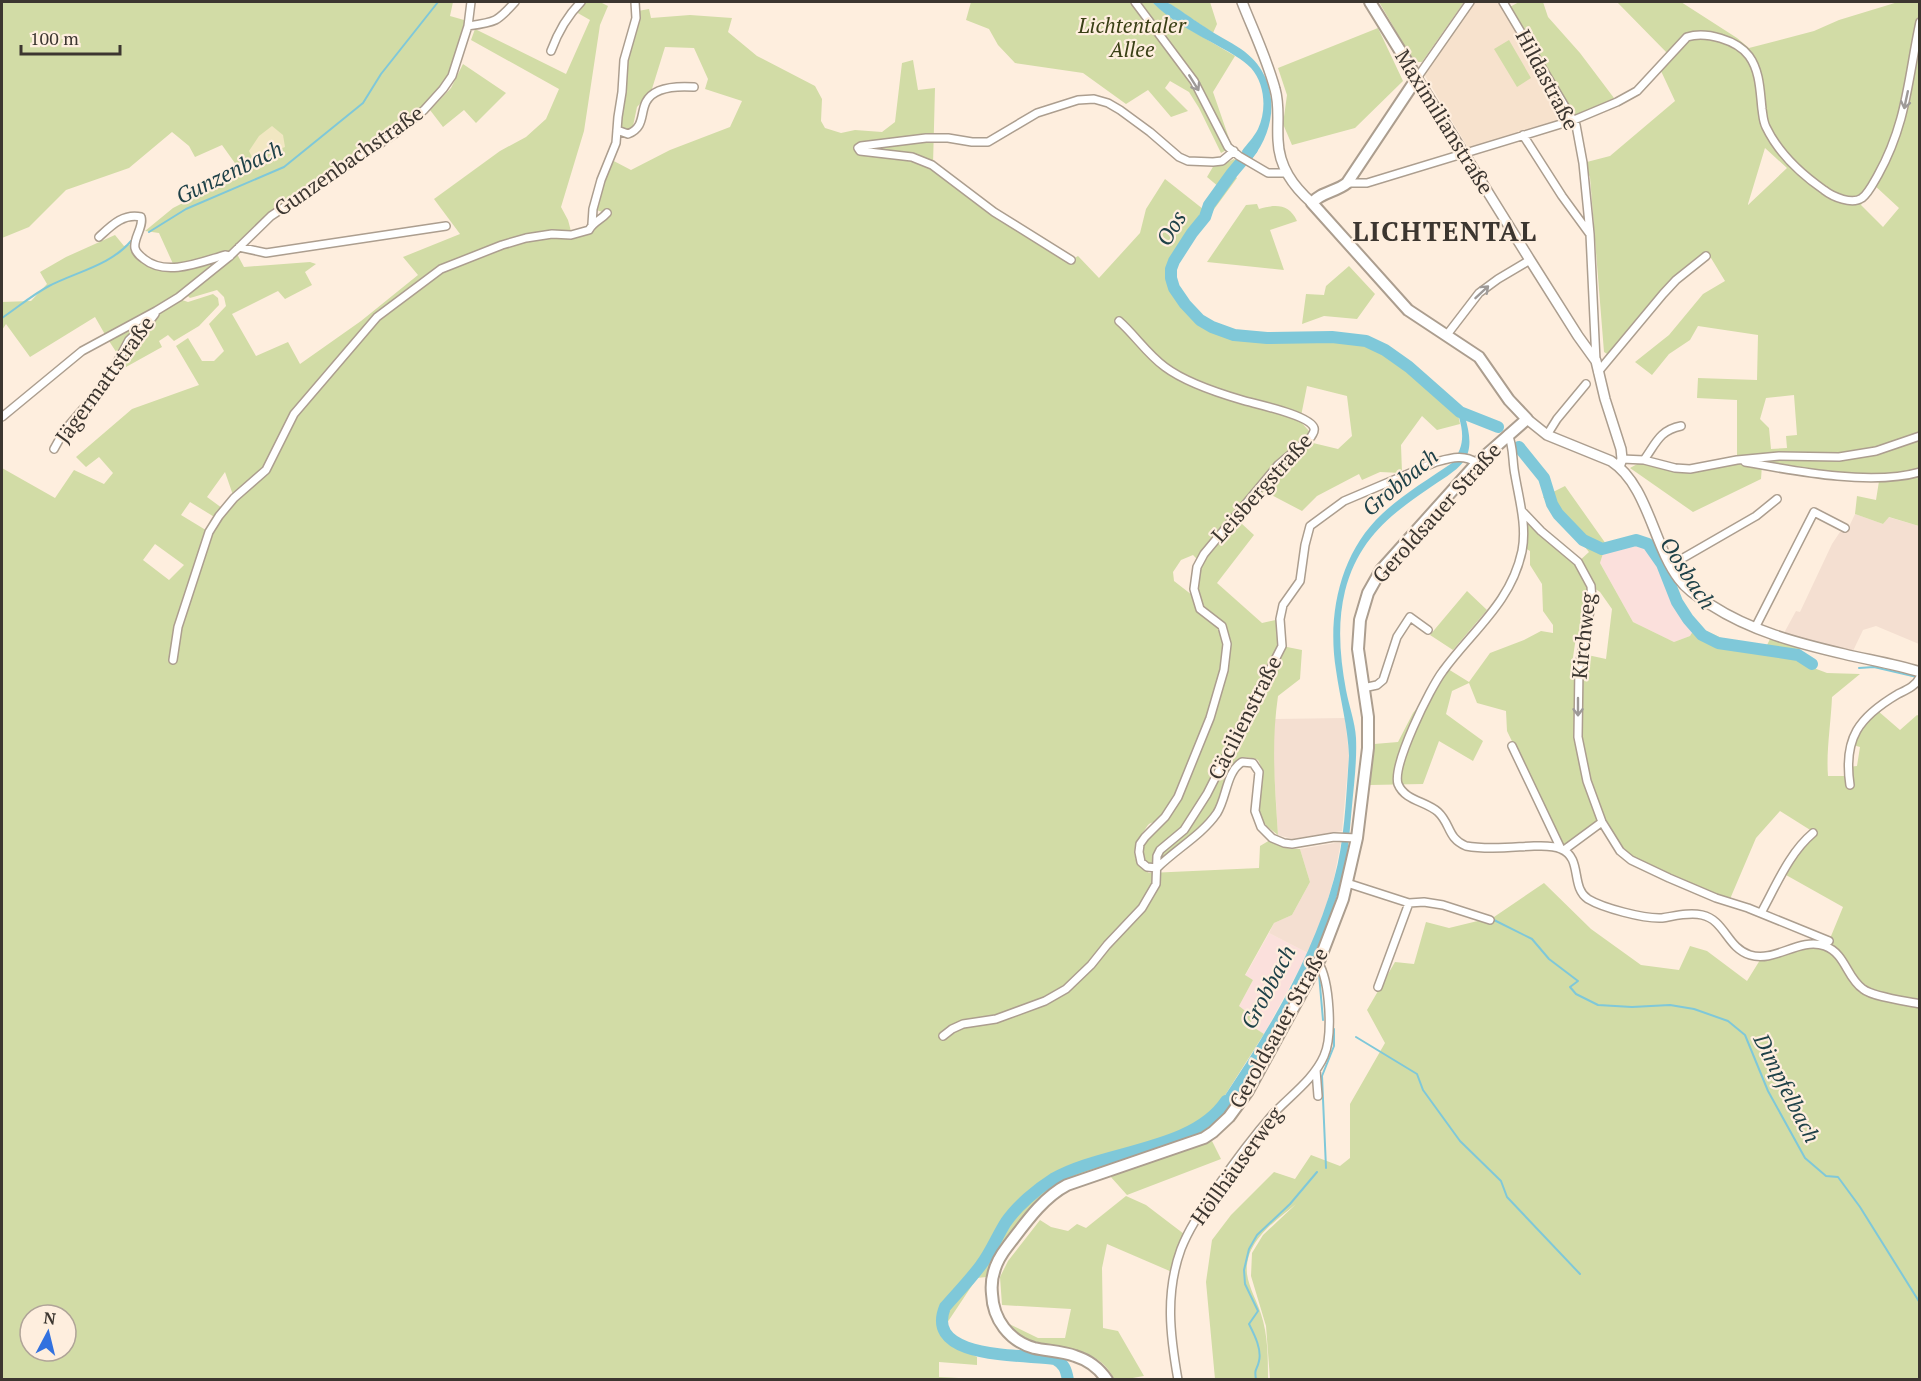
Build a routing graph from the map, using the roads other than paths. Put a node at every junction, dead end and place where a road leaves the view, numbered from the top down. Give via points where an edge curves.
1 (471, 2) edge
2 (515, 2) edge
3 (581, 2) edge
4 (635, 2) edge
5 (1135, 2) edge
6 (1242, 2) edge
7 (1370, 2) edge
8 (1470, 2) edge
9 (1503, 2) edge
10 (1920, 22) edge
11 (468, 26) junction
12 (551, 51) dead end
13 (1417, 78) junction
14 (694, 87) dead end
15 (1574, 120) junction
16 (617, 130) junction
17 (1523, 135) junction
18 (1464, 153) junction
19 (1236, 154) junction
20 (1286, 173) junction
21 (1347, 183) junction
22 (1312, 203) junction
23 (607, 213) dead end
24 (592, 224) junction
25 (446, 226) dead end
26 (1590, 234) junction
27 (99, 237) dead end
28 (239, 247) junction
29 (230, 256) junction
30 (1706, 256) dead end
31 (1071, 260) dead end
32 (1530, 260) junction
33 (156, 311) junction
34 (1119, 321) dead end
35 (1446, 336) junction
36 (1596, 361) junction
37 (1598, 372) junction
38 (1587, 384) dead end
39 (2, 417) edge
40 (1527, 419) junction
41 (1681, 426) dead end
42 (1508, 434) junction
43 (1547, 435) junction
44 (1920, 436) edge
45 (54, 449) dead end
46 (1644, 460) junction
47 (1737, 460) junction
48 (1477, 463) junction
49 (1621, 463) junction
50 (1920, 472) edge
51 (1777, 499) dead end
52 (1522, 511) junction
53 (1845, 528) dead end
54 (1671, 565) junction
55 (1755, 628) junction
56 (1428, 630) dead end
57 (173, 660) dead end
58 (1920, 672) edge
59 (1918, 680) edge
60 (1363, 688) junction
61 (1512, 746) dead end
62 (1850, 785) dead end
63 (1602, 822) junction
64 (1813, 833) dead end
65 (1353, 838) junction
66 (1563, 850) junction
67 (1157, 868) junction
68 (1347, 883) junction
69 (1408, 903) junction
70 (1761, 913) junction
71 (1490, 920) dead end
72 (1829, 941) dead end
73 (1318, 962) junction
74 (1378, 987) dead end
75 (1920, 1004) edge
76 (944, 1036) dead end
77 (1316, 1070) junction
78 (1318, 1096) dead end
79 (1107, 1380) edge
80 (1178, 1380) edge

1 - 11 street, Gunzenbachstraße
2 - 11 street via 501,18
3 - 12 street via 570,13
4 - 16 street via 636,18 624,60
5 -> 19 street via 1194,81 1225,141
6 - 20 main road via 1275,87 1278,140
7 - 13 main road, Maximilianstraße
8 - 13 street
9 - 15 street, Hildastraße
10 -> 15 street via 1905,108 1894,142 1863,198 1855,201 1828,193 1789,160 1765,125 1758,76 1749,57 1741,47 1728,42 1696,34 1687,37 1637,91
11 - 28 street, Gunzenbachstraße via 452,76 424,110 399,131 271,216
13 - 18 main road, Maximilianstraße
13 - 21 main road
14 - 16 street via 677,86 654,93 646,102 634,132
15 - 17 street
15 - 26 street, Hildastraße
16 - 24 street
17 - 18 street
17 - 26 street
18 - 21 street via 1367,183
18 - 32 main road, Maximilianstraße
19 - 20 street via 1268,173
19 - 31 street via 1213,162 1179,157 1120,110 1094,99 1037,113 988,142 926,138 858,148 912,157 932,165 994,212
20 - 22 main road
21 - 22 main road
22 - 35 main road via 1408,310
23 - 24 street
24 - 57 street via 589,230 571,235 552,234 502,245 441,269 377,317 294,414 266,470 234,498 209,532 178,627
25 - 28 street, Gunzenbachstraße via 266,253
26 - 36 street, Hildastraße
27 - 29 street via 120,219 135,216 142,221 134,246 148,263 187,266
28 - 29 street, Gunzenbachstraße
29 - 33 street, Gunzenbachstraße
30 - 37 street via 1676,280
35 -> 32 street via 1479,293
32 - 36 main road, Maximilianstraße
33 - 39 street, Gunzenbachstraße via 82,351
33 - 45 street, Jägermattstraße via 129,340 107,381 64,430
34 - 67 street, Leisbergstraße via 1165,367 1209,389 1292,414 1314,427 1311,437 1260,485 1197,567 1194,589 1200,609 1222,626 1227,644 1224,670 1210,718 1178,797 1165,818 1140,844 1141,862
35 - 40 main road via 1479,357
36 - 37 main road, Maximilianstraße
37 - 49 main road, Maximilianstraße via 1621,449
38 - 43 street
40 - 42 main road, Geroldsauer Straße
40 - 43 main road
41 - 46 street via 1664,432
42 - 48 main road, Geroldsauer Straße
42 - 52 street
43 - 49 main road
44 - 47 street via 1877,451 1839,457
46 - 47 street via 1690,469
46 - 49 street
47 - 50 street via 1835,475 1881,477
48 - 60 main road, Geroldsauer Straße via 1372,585 1359,630
48 - 67 street, Cäcilienstraße via 1467,457 1436,462 1344,501 1310,526 1300,581 1281,612 1282,646 1207,794 1184,831 1160,850
49 - 54 main road
51 - 54 street via 1756,516
52 -> 63 street, Kirchweg via 1568,552 1591,586 1592,600 1579,667 1578,737 1587,781
52 - 66 street via 1522,552 1511,584 1496,609 1442,672 1402,754 1397,780 1407,795 1438,812 1450,835 1461,844 1550,846
53 - 55 street via 1814,512
54 - 55 main road via 1696,596
55 - 58 main road via 1784,639
56 - 60 street via 1410,617 1397,638 1383,680
59 - 62 street via 1877,706 1859,725 1847,755
60 - 65 main road, Geroldsauer Straße via 1368,748
61 - 66 street
63 - 66 street
63 - 70 street, Kirchweg via 1620,851 1631,860 1716,898
64 - 70 street via 1792,858
65 - 67 street via 1341,836 1292,844 1272,838 1261,827 1255,811 1259,772 1253,764 1242,762 1233,771 1221,807 1209,823
65 - 68 main road, Geroldsauer Straße
66 - 75 street via 1574,862 1580,891 1591,900 1642,917 1705,915 1719,924 1737,948 1751,955 1768,956 1805,944 1824,946 1840,957 1854,981 1867,992
67 - 76 street, Cäcilienstraße via 1156,884 1142,909 1066,989 996,1019 963,1024
68 - 69 street
68 - 73 main road, Geroldsauer Straße via 1333,930
69 - 71 street via 1443,905
69 - 74 street
70 - 72 street, Kirchweg
73 - 77 street, Höllhäuserweg via 1324,975 1330,1030 1327,1048
73 - 79 main road, Geroldsauer Straße via 1248,1092 1213,1132 1195,1142 1059,1189 998,1260 992,1300 1007,1332 1033,1347 1083,1359
77 - 78 street, Höllhäuserweg
77 - 80 street, Höllhäuserweg via 1255,1136 1198,1214 1186,1237 1170,1300

